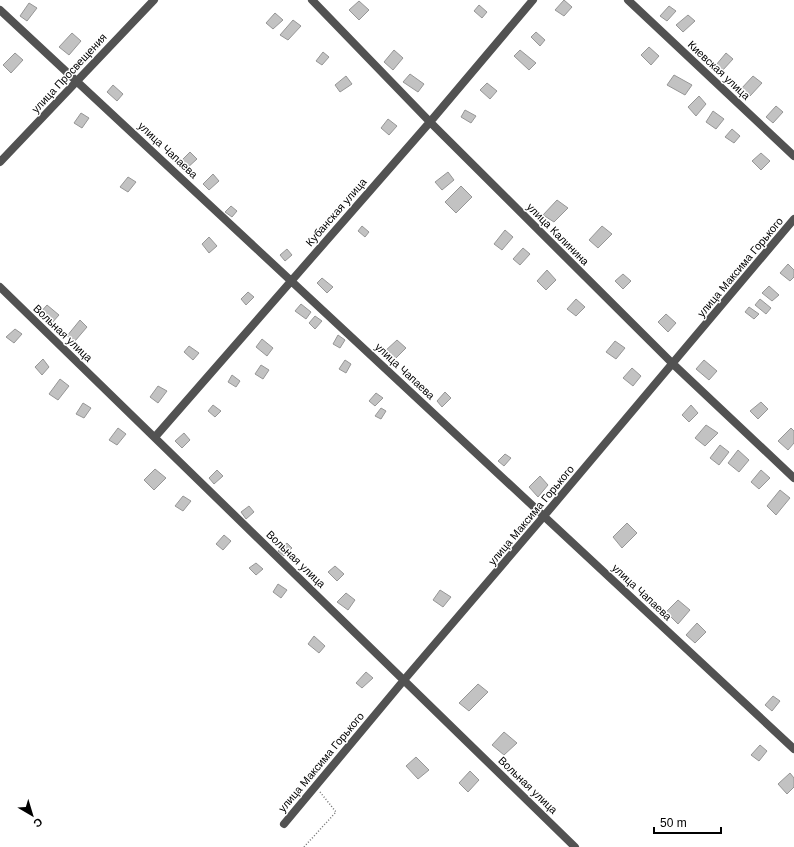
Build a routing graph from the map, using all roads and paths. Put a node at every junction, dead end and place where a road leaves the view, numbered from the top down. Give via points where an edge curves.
1 (154, 0) edge
2 (312, 0) edge
3 (533, 0) edge
4 (628, 0) edge
5 (0, 10) edge
6 (77, 81) junction
7 (430, 122) junction
8 (794, 156) edge
9 (0, 162) edge
10 (794, 220) edge
11 (291, 280) junction
12 (0, 287) edge
13 (673, 364) junction
14 (155, 438) junction
15 (794, 478) edge
16 (544, 516) junction
17 (404, 680) junction
18 (794, 749) edge
19 (315, 786) junction
20 (284, 824) dead end
21 (304, 847) edge
22 (575, 847) edge

1 - 6 street, улица Просвещения
2 - 7 street, улица Калинина
3 - 7 street, Кубанская улица
4 - 8 street, Киевская улица
5 - 6 street, улица Чапаева
6 - 9 street, улица Просвещения
6 - 11 street, улица Чапаева
7 - 11 street, Кубанская улица
7 - 13 street, улица Калинина
10 - 13 street, улица Максима Горького
11 - 14 street, Кубанская улица
11 - 16 street, улица Чапаева
12 - 14 street, Вольная улица
13 - 15 street, улица Калинина
13 - 16 street, улица Максима Горького
14 - 17 street, Вольная улица
16 - 17 street, улица Максима Горького
16 - 18 street, улица Чапаева
17 - 19 street, улица Максима Горького
17 - 22 street, Вольная улица
19 - 20 street, улица Максима Горького
19 - 21 path via 336,812

